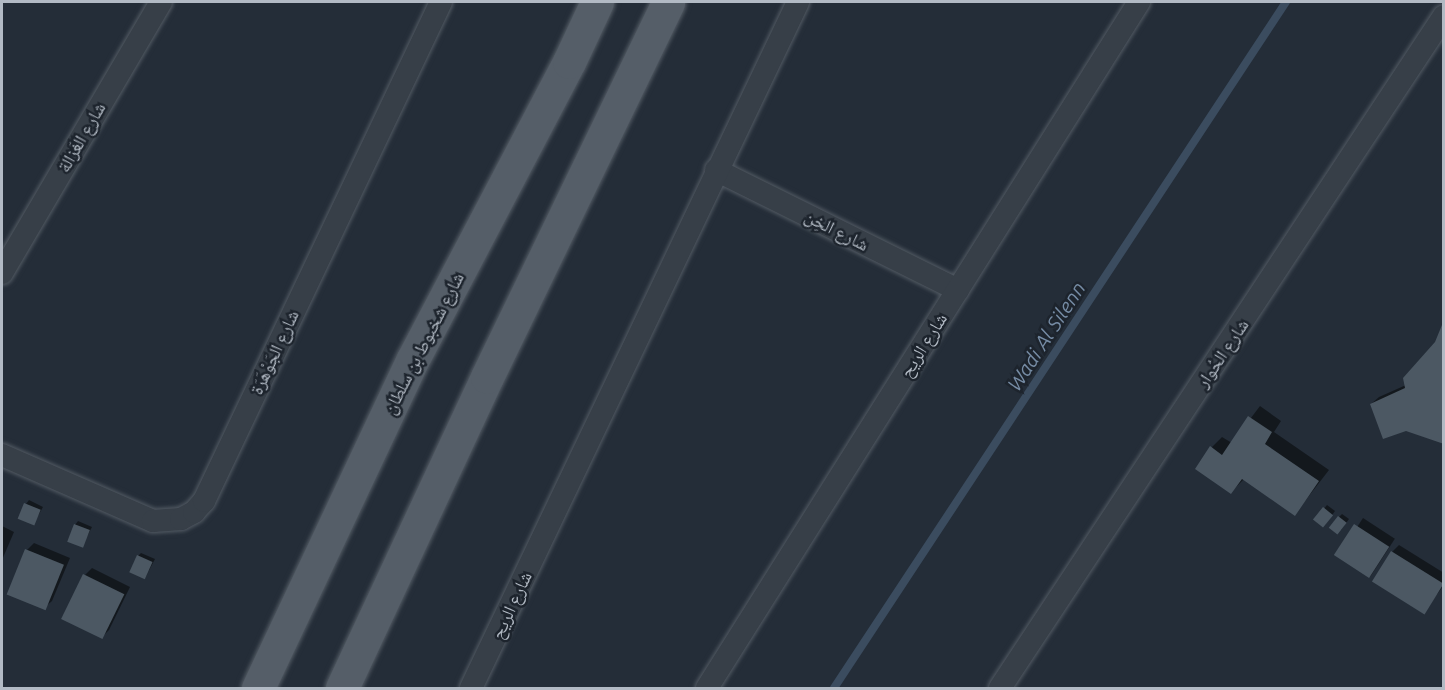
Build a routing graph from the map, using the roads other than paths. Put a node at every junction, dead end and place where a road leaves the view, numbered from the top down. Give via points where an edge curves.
1 (161, 2) edge
2 (441, 2) edge
3 (597, 2) edge
4 (668, 2) edge
5 (798, 2) edge
6 (1139, 2) edge
7 (1443, 16) edge
8 (716, 170) junction
9 (2, 273) edge
10 (958, 290) junction
11 (2, 455) edge
12 (258, 688) edge
13 (342, 688) edge
14 (471, 688) edge
15 (707, 688) edge
16 (1000, 688) edge

1 - 9 street, شارع الغَزالة
2 - 11 street, شارع الجَوْهَرَة via 199,507 182,519 153,521
3 - 12 main road, شارع شخبوط بن سلطان via 413,359
4 - 13 main road
5 - 8 street, شارع الريح
6 - 10 street, شارع الريح
7 - 16 street, شارع الحُوار
8 - 10 street, شارع الخِن
8 - 14 street, شارع الريح
10 - 15 street, شارع الريح

